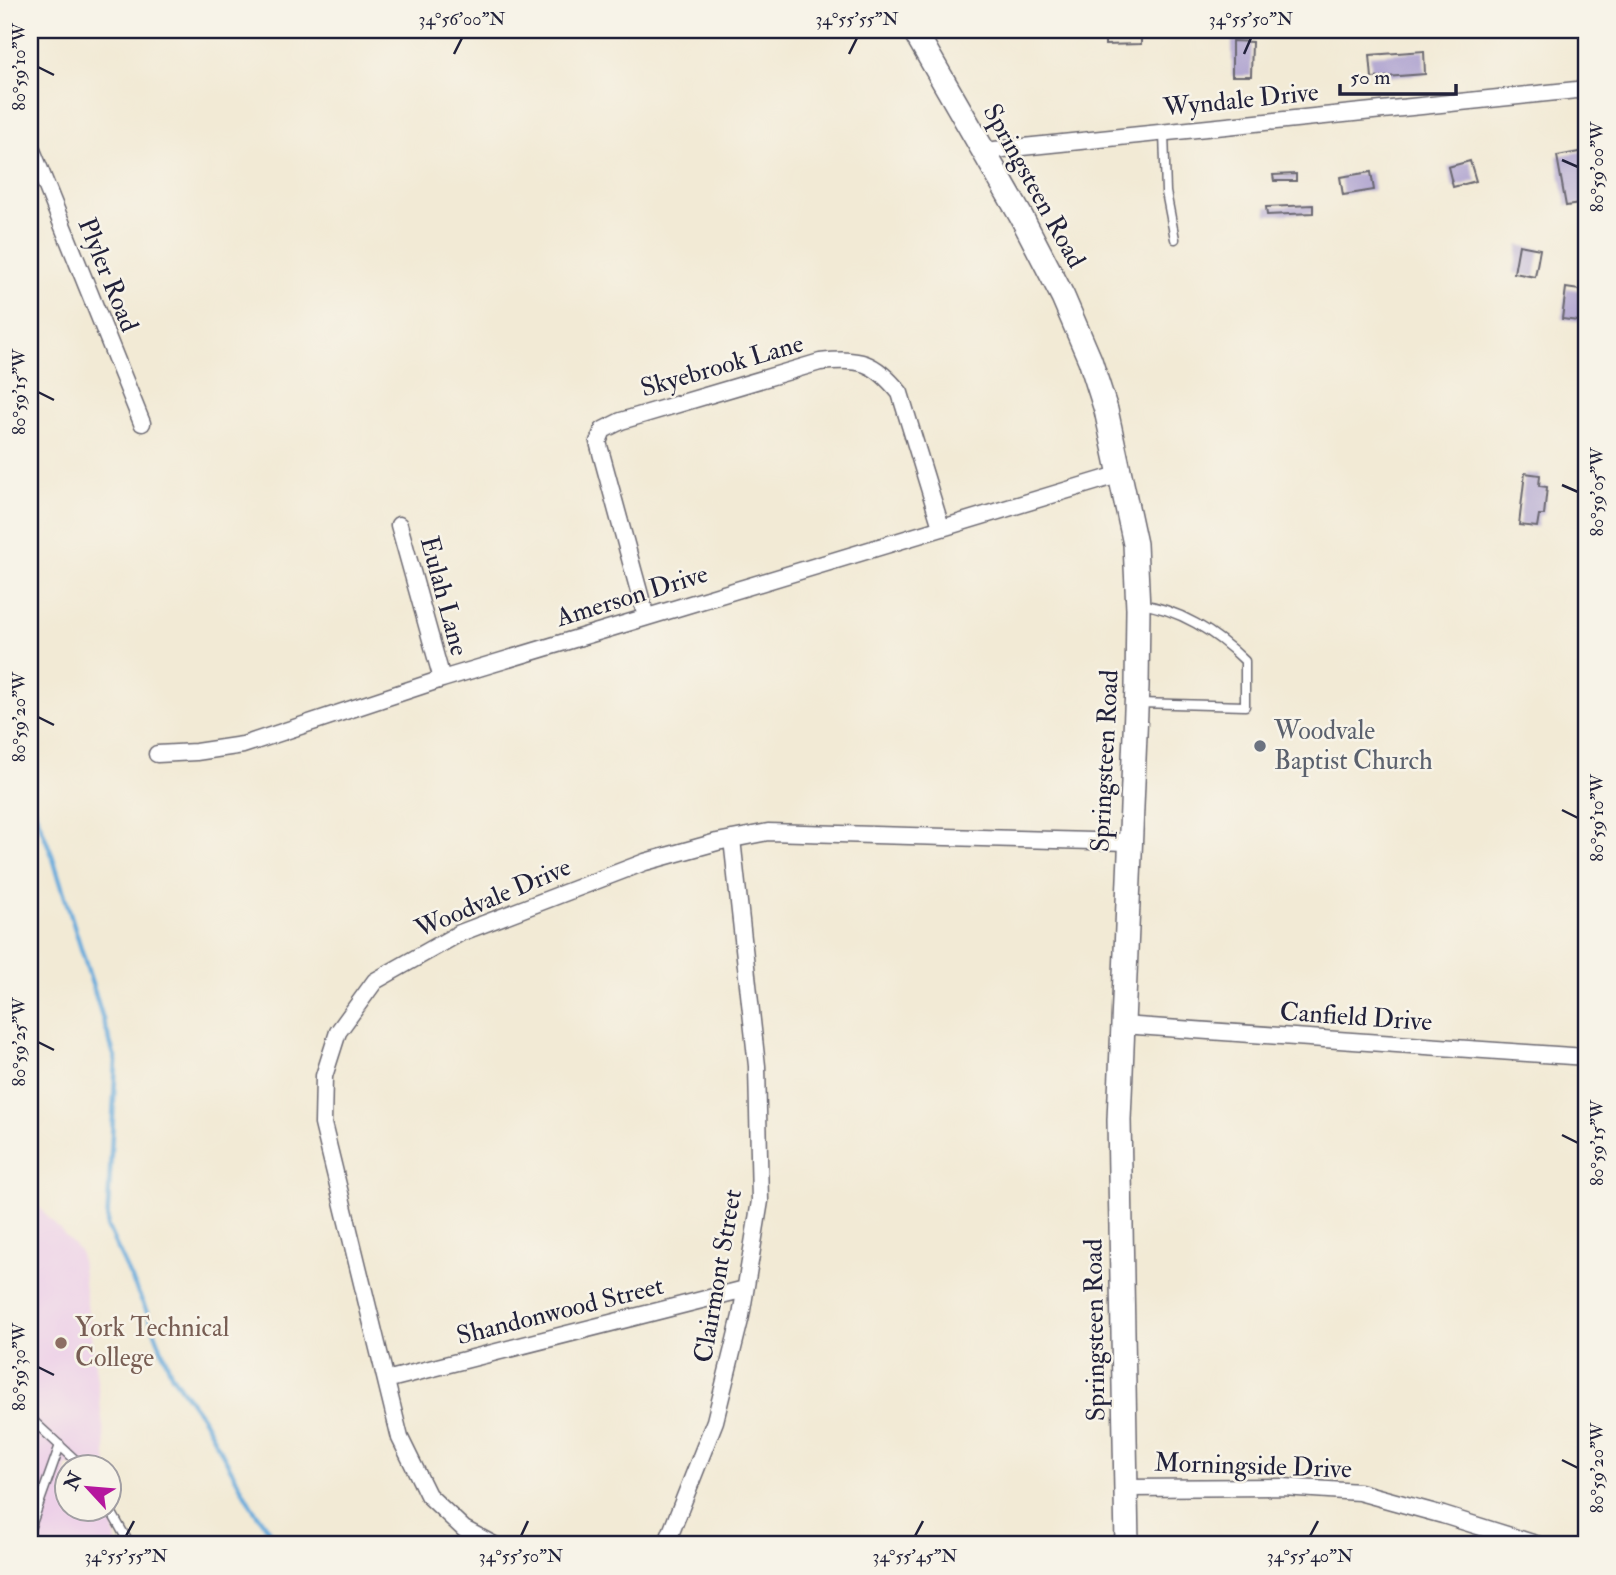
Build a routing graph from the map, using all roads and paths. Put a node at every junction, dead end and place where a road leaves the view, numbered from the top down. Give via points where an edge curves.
1 (914, 30) edge
2 (1586, 89) edge
3 (1164, 133) junction
4 (30, 145) edge
5 (984, 151) junction
6 (1175, 239) dead end
7 (142, 423) dead end
8 (1121, 474) junction
9 (399, 525) dead end
10 (941, 527) junction
11 (1138, 604) junction
12 (646, 617) junction
13 (442, 679) junction
14 (1136, 703) junction
15 (157, 754) dead end
16 (732, 839) junction
17 (1129, 842) junction
18 (1122, 1025) junction
19 (1586, 1057) edge
20 (745, 1289) junction
21 (386, 1380) junction
22 (30, 1418) edge
23 (60, 1445) junction
24 (67, 1452) edge
25 (1126, 1488) junction
26 (117, 1522) edge
27 (30, 1529) edge
28 (130, 1545) edge
29 (494, 1545) edge
30 (666, 1545) edge
31 (1127, 1545) edge
32 (1539, 1545) edge

1 - 5 street, Springsteen Road
2 - 3 street, Wyndale Drive
3 - 5 street, Wyndale Drive
3 - 6 lane
4 - 7 street, Plyler Road
5 - 8 street, Springsteen Road via 1085,347
8 - 10 street, Amerson Drive
8 - 11 street, Springsteen Road via 1135,544
9 - 13 street, Eulah Lane
10 - 12 street, Amerson Drive
10 - 12 street, Skyebrook Lane via 900,393 886,375 868,365 849,359 820,362 621,421 603,430 598,442
11 - 14 street, Springsteen Road
11 - 14 lane via 1158,606 1227,643 1245,661 1245,706
12 - 13 street, Amerson Drive
13 - 15 street, Amerson Drive via 243,745
14 - 17 street, Springsteen Road
16 - 17 street, Woodvale Drive via 768,832
16 - 20 street, Clairmont Street via 757,1066 760,1201
16 - 21 street, Woodvale Drive via 645,862 460,933 375,981 338,1032 324,1076 324,1124
17 - 18 street, Springsteen Road
18 - 19 street, Canfield Drive
18 - 25 street, Springsteen Road via 1119,1120
20 - 21 street, Shandonwood Street
20 - 30 street, Clairmont Street via 715,1421
21 - 29 street, Woodvale Drive via 400,1438 428,1495 464,1529
22 - 23 lane
23 - 24 lane
23 - 27 lane
25 - 31 street, Springsteen Road
25 - 32 street, Morningside Drive via 1283,1487 1359,1492
26 - 28 lane

